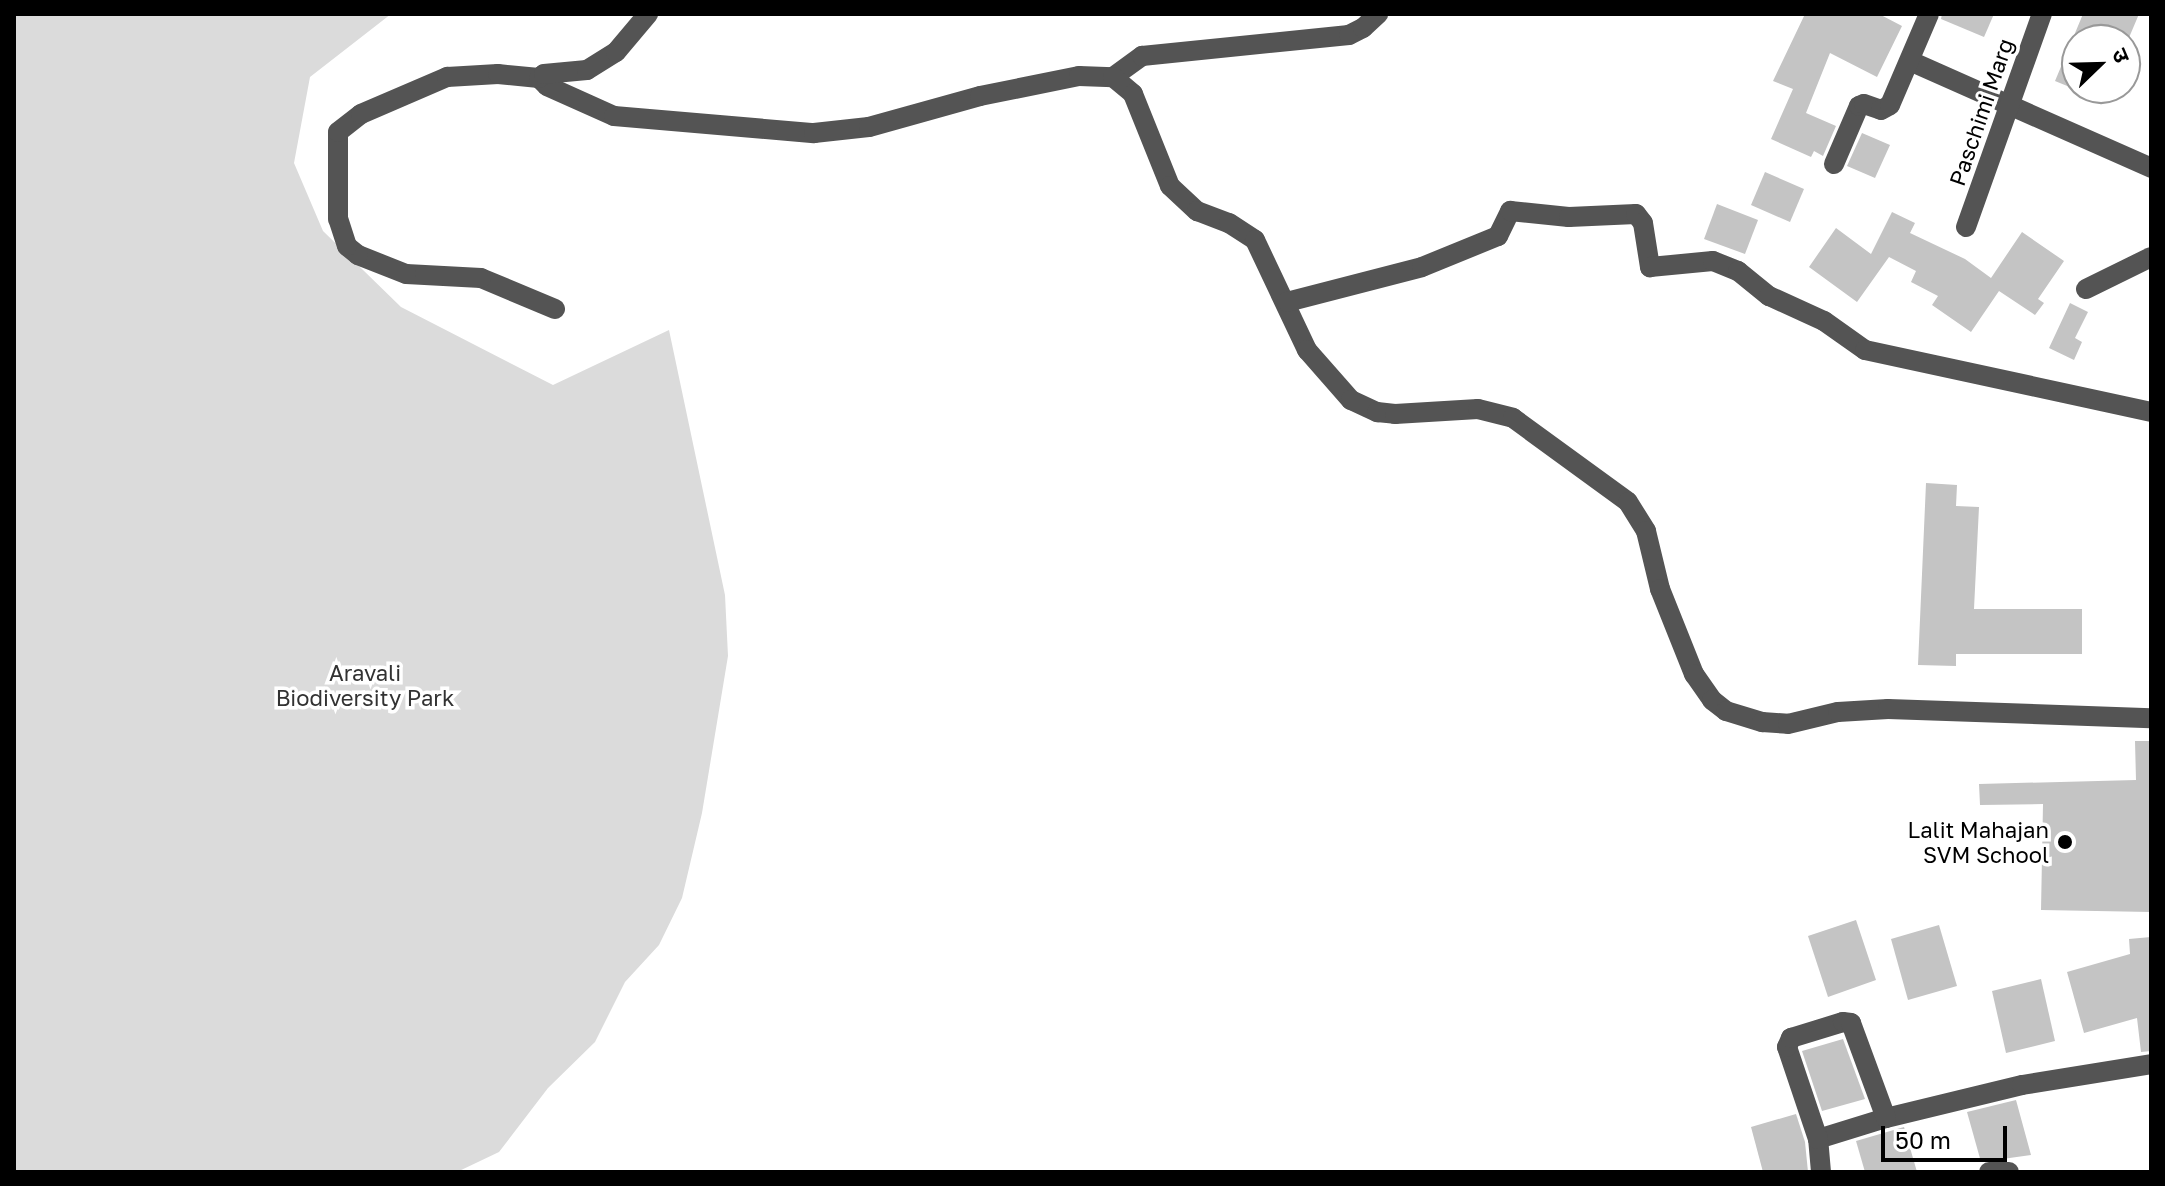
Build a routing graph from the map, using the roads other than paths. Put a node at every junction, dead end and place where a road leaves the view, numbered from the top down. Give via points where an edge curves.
1 (648, 14) edge
2 (1378, 14) edge
3 (1929, 14) edge
4 (2042, 14) edge
5 (1910, 61) junction
6 (1113, 77) junction
7 (539, 78) junction
8 (2008, 108) junction
9 (1834, 164) dead end
10 (2151, 168) edge
11 (1966, 227) dead end
12 (2151, 257) edge
13 (2086, 289) dead end
14 (1287, 302) junction
15 (555, 309) dead end
16 (2151, 412) edge
17 (2151, 718) edge
18 (2151, 1064) edge
19 (1886, 1118) junction
20 (1818, 1139) junction
21 (1821, 1172) edge
22 (1989, 1172) edge
23 (2009, 1172) edge

1 - 7 street via 599,65
2 - 6 street via 1349,35 1142,56
3 - 5 street
4 - 8 street, Paschimi Marg
5 - 8 street
5 - 9 street via 1888,107 1859,106
6 - 7 street via 1079,76 869,127 814,133 614,116
6 - 14 street via 1133,94 1170,186 1197,211 1255,240
7 - 15 street via 470,73 447,77 348,120 338,132 338,219 347,246 369,262 406,274 481,278
8 - 10 street
8 - 11 street, Paschimi Marg
12 - 13 street
14 - 16 street via 1422,267 1485,242 1498,236 1510,211 1569,217 1636,214 1643,223 1650,267 1713,261 1738,271 1769,296 1824,321 1865,350
14 - 17 street via 1310,355 1351,400 1395,414 1495,411 1530,429 1619,493 1646,531 1660,589 1694,674 1726,711 1788,724 1875,709
18 - 19 street via 2022,1085
19 - 20 street
19 - 20 street via 1851,1023 1796,1035 1787,1047
20 - 21 street
22 - 23 street

